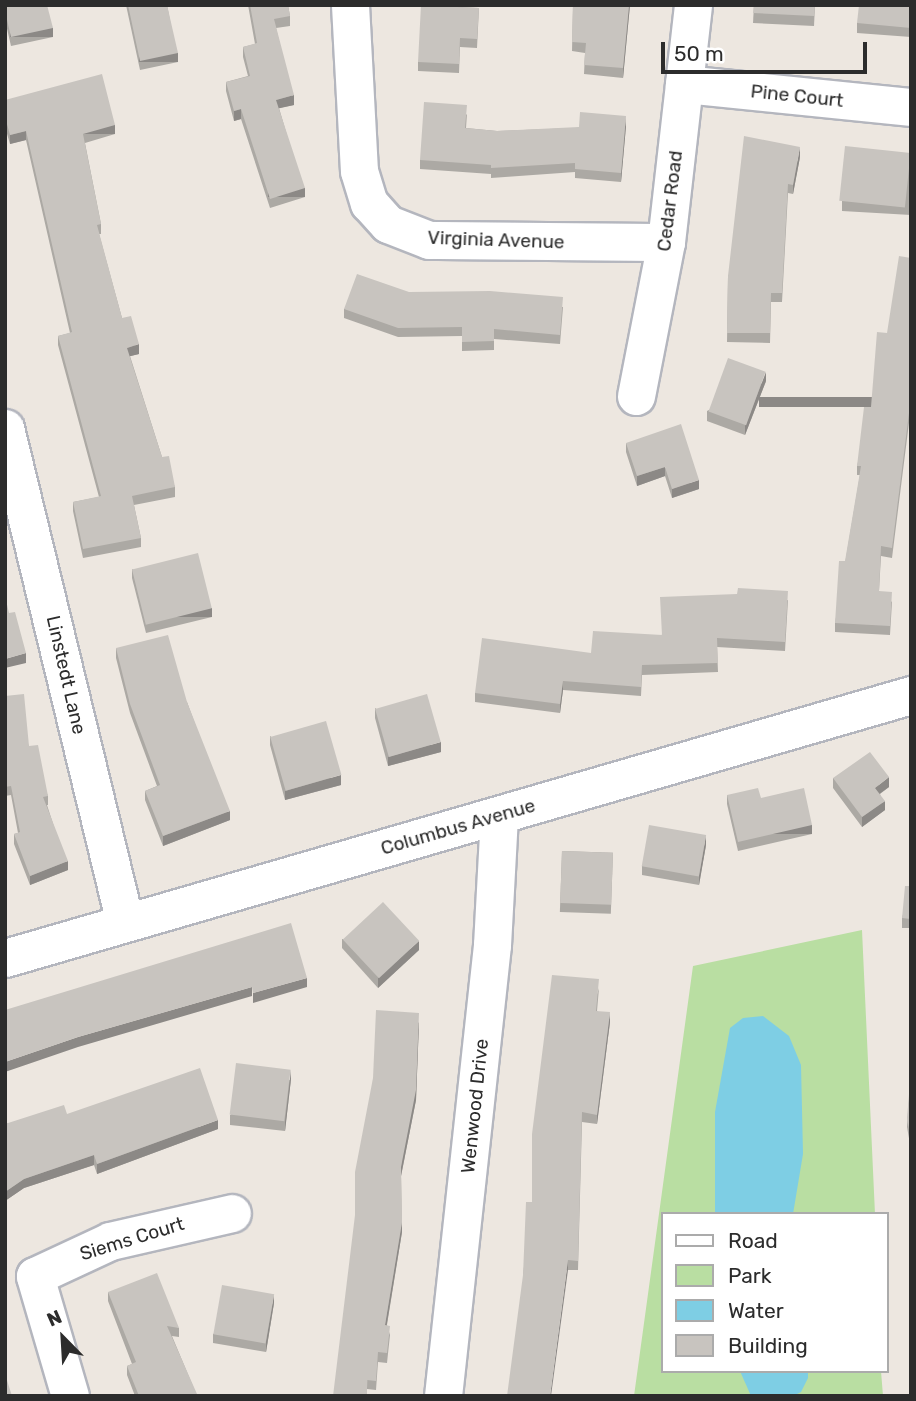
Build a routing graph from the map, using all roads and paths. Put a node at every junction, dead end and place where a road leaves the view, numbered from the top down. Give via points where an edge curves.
1 (350, 5) edge
2 (693, 5) edge
3 (684, 84) junction
4 (911, 107) edge
5 (666, 242) junction
6 (636, 396) dead end
7 (5, 428) edge
8 (911, 695) edge
9 (499, 815) junction
10 (125, 923) junction
11 (5, 958) edge
12 (232, 1213) dead end
13 (69, 1396) edge
14 (443, 1396) edge

1 - 5 street, Virginia Avenue via 359,171 369,203 388,224 429,240
2 - 3 street, Cedar Road
3 - 4 street, Pine Court
3 - 5 street, Cedar Road
5 - 6 street, Cedar Road
7 - 10 street, Linstedt Lane
8 - 9 street, Columbus Avenue
9 - 10 street, Columbus Avenue
9 - 14 street, Wenwood Drive via 492,946
10 - 11 street, Columbus Avenue
12 - 13 street, Siems Court via 110,1241 35,1276

